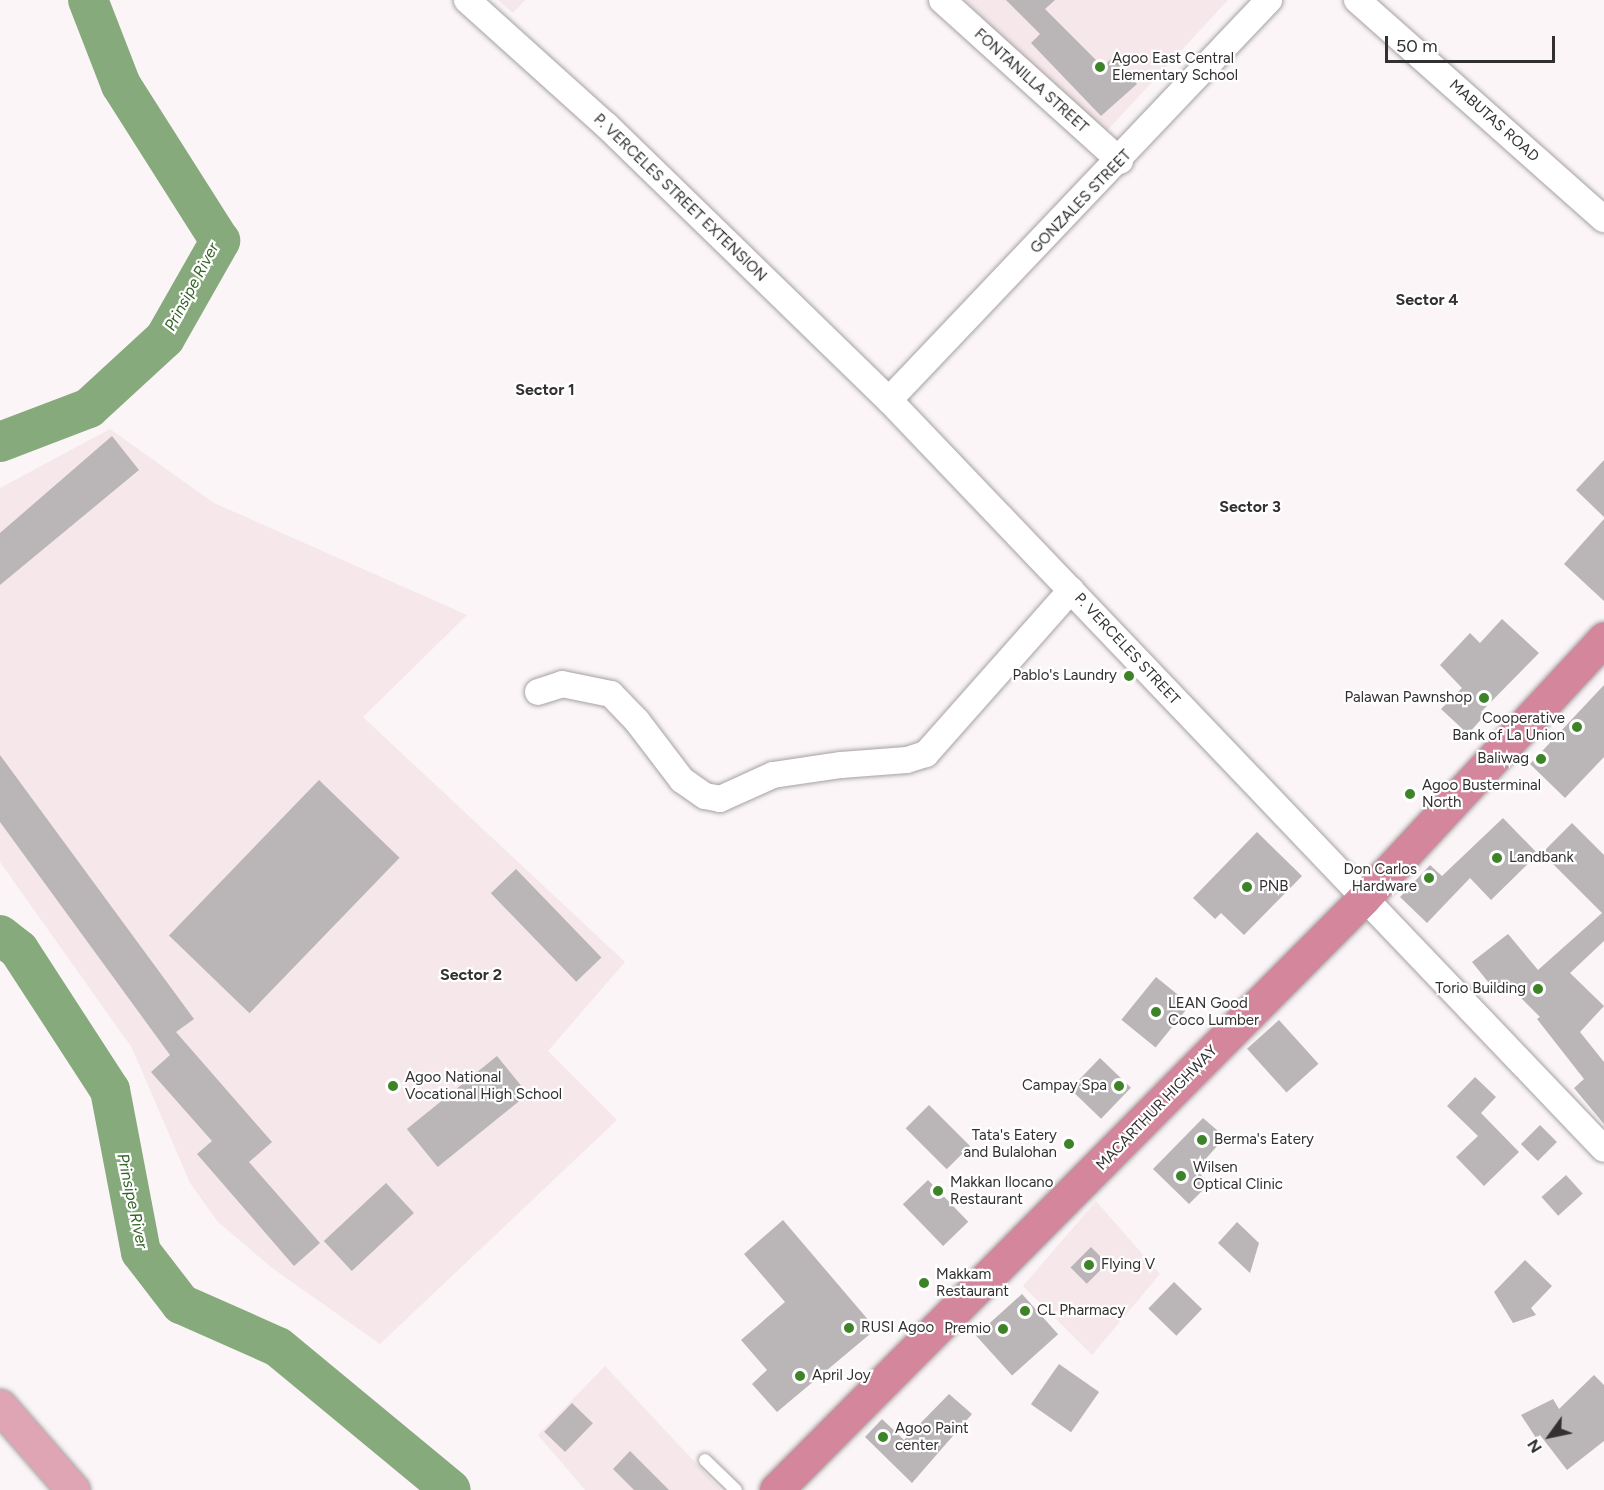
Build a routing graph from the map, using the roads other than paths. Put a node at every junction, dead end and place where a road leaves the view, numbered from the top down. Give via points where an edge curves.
1 (467, 0) edge
2 (942, 0) edge
3 (1269, 0) edge
4 (1357, 0) edge
5 (1120, 161) junction
6 (1604, 219) edge
7 (889, 400) junction
8 (1071, 590) junction
9 (1604, 639) edge
10 (538, 692) dead end
11 (1363, 899) junction
12 (1604, 1149) edge
13 (0, 1406) edge
14 (705, 1460) dead end
15 (73, 1490) edge
16 (736, 1490) edge
17 (776, 1490) edge

1 - 7 street, P. VERCELES STREET EXTENSION via 606,125
2 - 5 street, FONTANILLA STREET
3 - 5 street, GONZALES STREET
4 - 6 street, MABUTAS ROAD
5 - 7 street, GONZALES STREET
7 - 8 street, P. VERCELES STREET
8 - 10 street via 926,754 908,760 773,775 720,799 705,796 682,780 611,694 562,684
8 - 11 street, P. VERCELES STREET
9 - 11 highway, MACARTHUR HIGHWAY
11 - 12 street, P. VERCELES STREET
11 - 17 highway, MACARTHUR HIGHWAY
13 - 15 main road
14 - 16 lane

